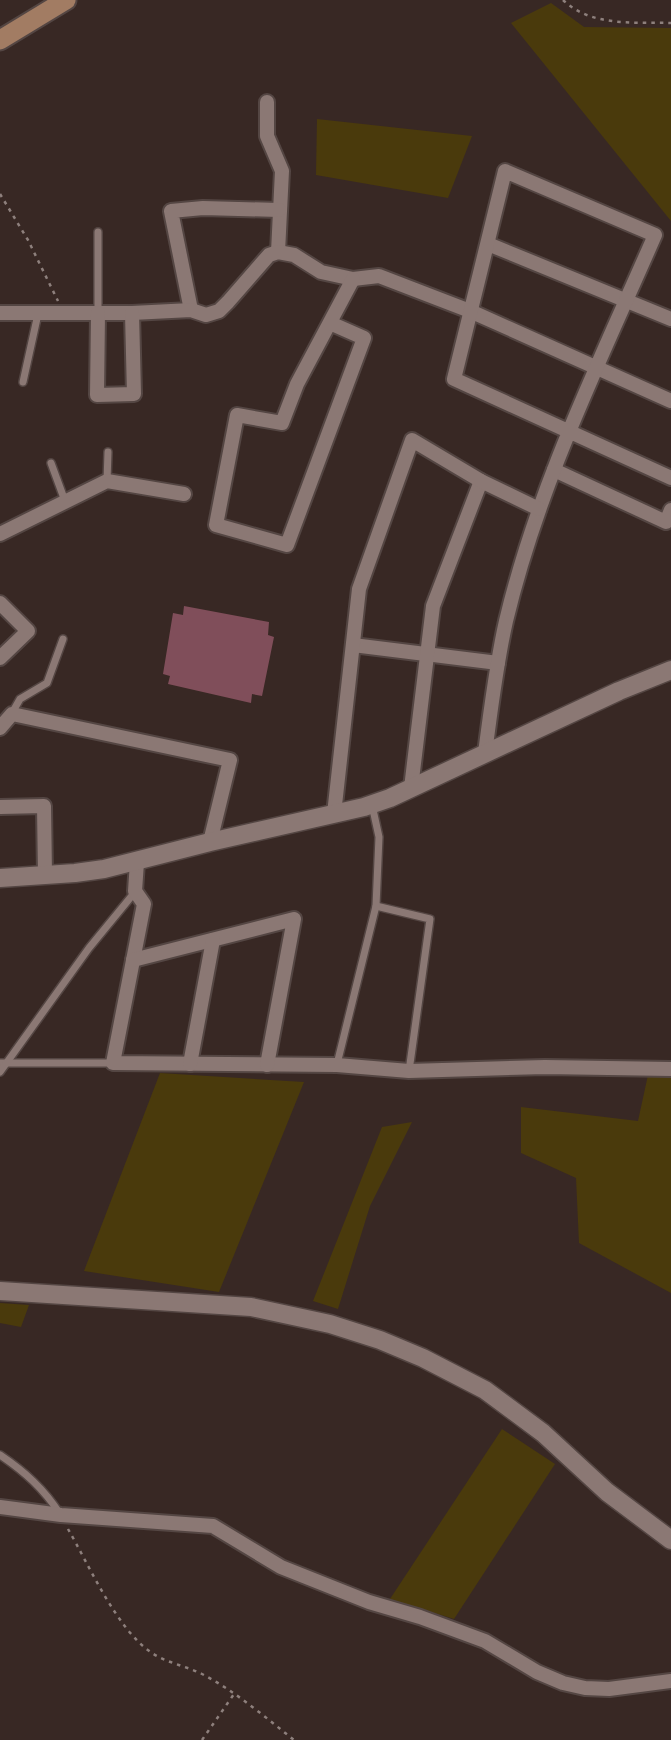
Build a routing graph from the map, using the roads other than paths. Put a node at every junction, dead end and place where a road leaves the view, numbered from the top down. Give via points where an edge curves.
1 (66, 0) edge
2 (0, 40) edge
3 (267, 102) dead end
4 (279, 210) junction
5 (98, 232) dead end
6 (488, 244) junction
7 (278, 252) junction
8 (354, 279) junction
9 (627, 300) junction
10 (191, 310) junction
11 (470, 311) junction
12 (0, 313) edge
13 (38, 313) junction
14 (98, 313) junction
15 (132, 313) junction
16 (671, 319) edge
17 (330, 323) junction
18 (597, 367) junction
19 (23, 382) dead end
20 (671, 401) edge
21 (567, 432) junction
22 (108, 452) dead end
23 (51, 463) dead end
24 (554, 470) junction
25 (671, 478) edge
26 (107, 481) junction
27 (481, 481) junction
28 (184, 494) dead end
29 (65, 501) junction
30 (540, 509) junction
31 (671, 510) edge
32 (0, 534) edge
33 (0, 603) edge
34 (63, 639) dead end
35 (353, 645) junction
36 (427, 653) junction
37 (0, 658) edge
38 (498, 663) junction
39 (671, 670) edge
40 (12, 714) junction
41 (0, 728) edge
42 (485, 753) junction
43 (411, 788) junction
44 (372, 804) junction
45 (0, 807) edge
46 (334, 814) junction
47 (210, 842) junction
48 (137, 862) junction
49 (45, 875) junction
50 (0, 878) edge
51 (135, 891) junction
52 (376, 906) junction
53 (213, 940) junction
54 (133, 960) junction
55 (4, 1063) edge
56 (113, 1063) junction
57 (190, 1064) junction
58 (267, 1065) junction
59 (337, 1065) junction
60 (671, 1069) edge
61 (409, 1071) junction
62 (0, 1072) edge
63 (0, 1291) edge
64 (0, 1455) edge
65 (0, 1507) edge
66 (61, 1515) junction
67 (671, 1540) edge
68 (671, 1681) edge

1 - 2 main road
3 - 4 street via 267,136 282,171
4 - 7 street
4 - 10 street via 171,211
5 - 14 lane
6 - 9 street
6 - 9 street via 506,172 655,234
6 - 11 street
7 - 8 street via 294,255 321,272
7 - 10 street via 269,255 219,310 206,315
8 - 11 street via 379,276
8 - 17 street
9 - 16 street
9 - 18 street
10 - 15 street
11 - 18 street
11 - 21 street via 454,379
12 - 13 street
13 - 14 street
13 - 19 lane
14 - 15 street
14 - 15 street via 97,396 134,394
17 - 17 street via 282,423 237,415 216,525 287,545 364,338
18 - 20 street
18 - 21 street
21 - 24 street
21 - 25 street
22 - 26 lane
23 - 29 lane
24 - 30 street
24 - 31 street via 666,522
26 - 28 street
26 - 29 street
27 - 30 street
27 - 35 street via 412,440 359,589
27 - 36 street via 433,606
29 - 32 street
30 - 38 street
33 - 37 street via 28,631
34 - 40 lane via 47,683 20,699
35 - 36 street
35 - 46 street
36 - 38 street
36 - 43 street
38 - 42 street
39 - 42 street
40 - 41 street
40 - 47 street via 230,760
42 - 43 street
43 - 44 street
44 - 46 street
44 - 52 lane via 379,837
45 - 49 street via 44,806
46 - 47 street
47 - 48 street
48 - 49 street
48 - 51 street
49 - 50 street
51 - 54 street via 144,904
51 - 55 lane
52 - 59 lane
52 - 61 lane via 430,919
53 - 54 street
53 - 57 street
53 - 58 street via 293,919
54 - 56 street
55 - 56 lane
55 - 62 lane
56 - 57 street
57 - 58 street
58 - 59 street
59 - 61 street
60 - 61 street
63 - 67 street via 251,1307 380,1340 485,1390
64 - 66 lane via 46,1493
65 - 66 street
66 - 68 street via 213,1526 281,1567 485,1641 563,1683 609,1689

